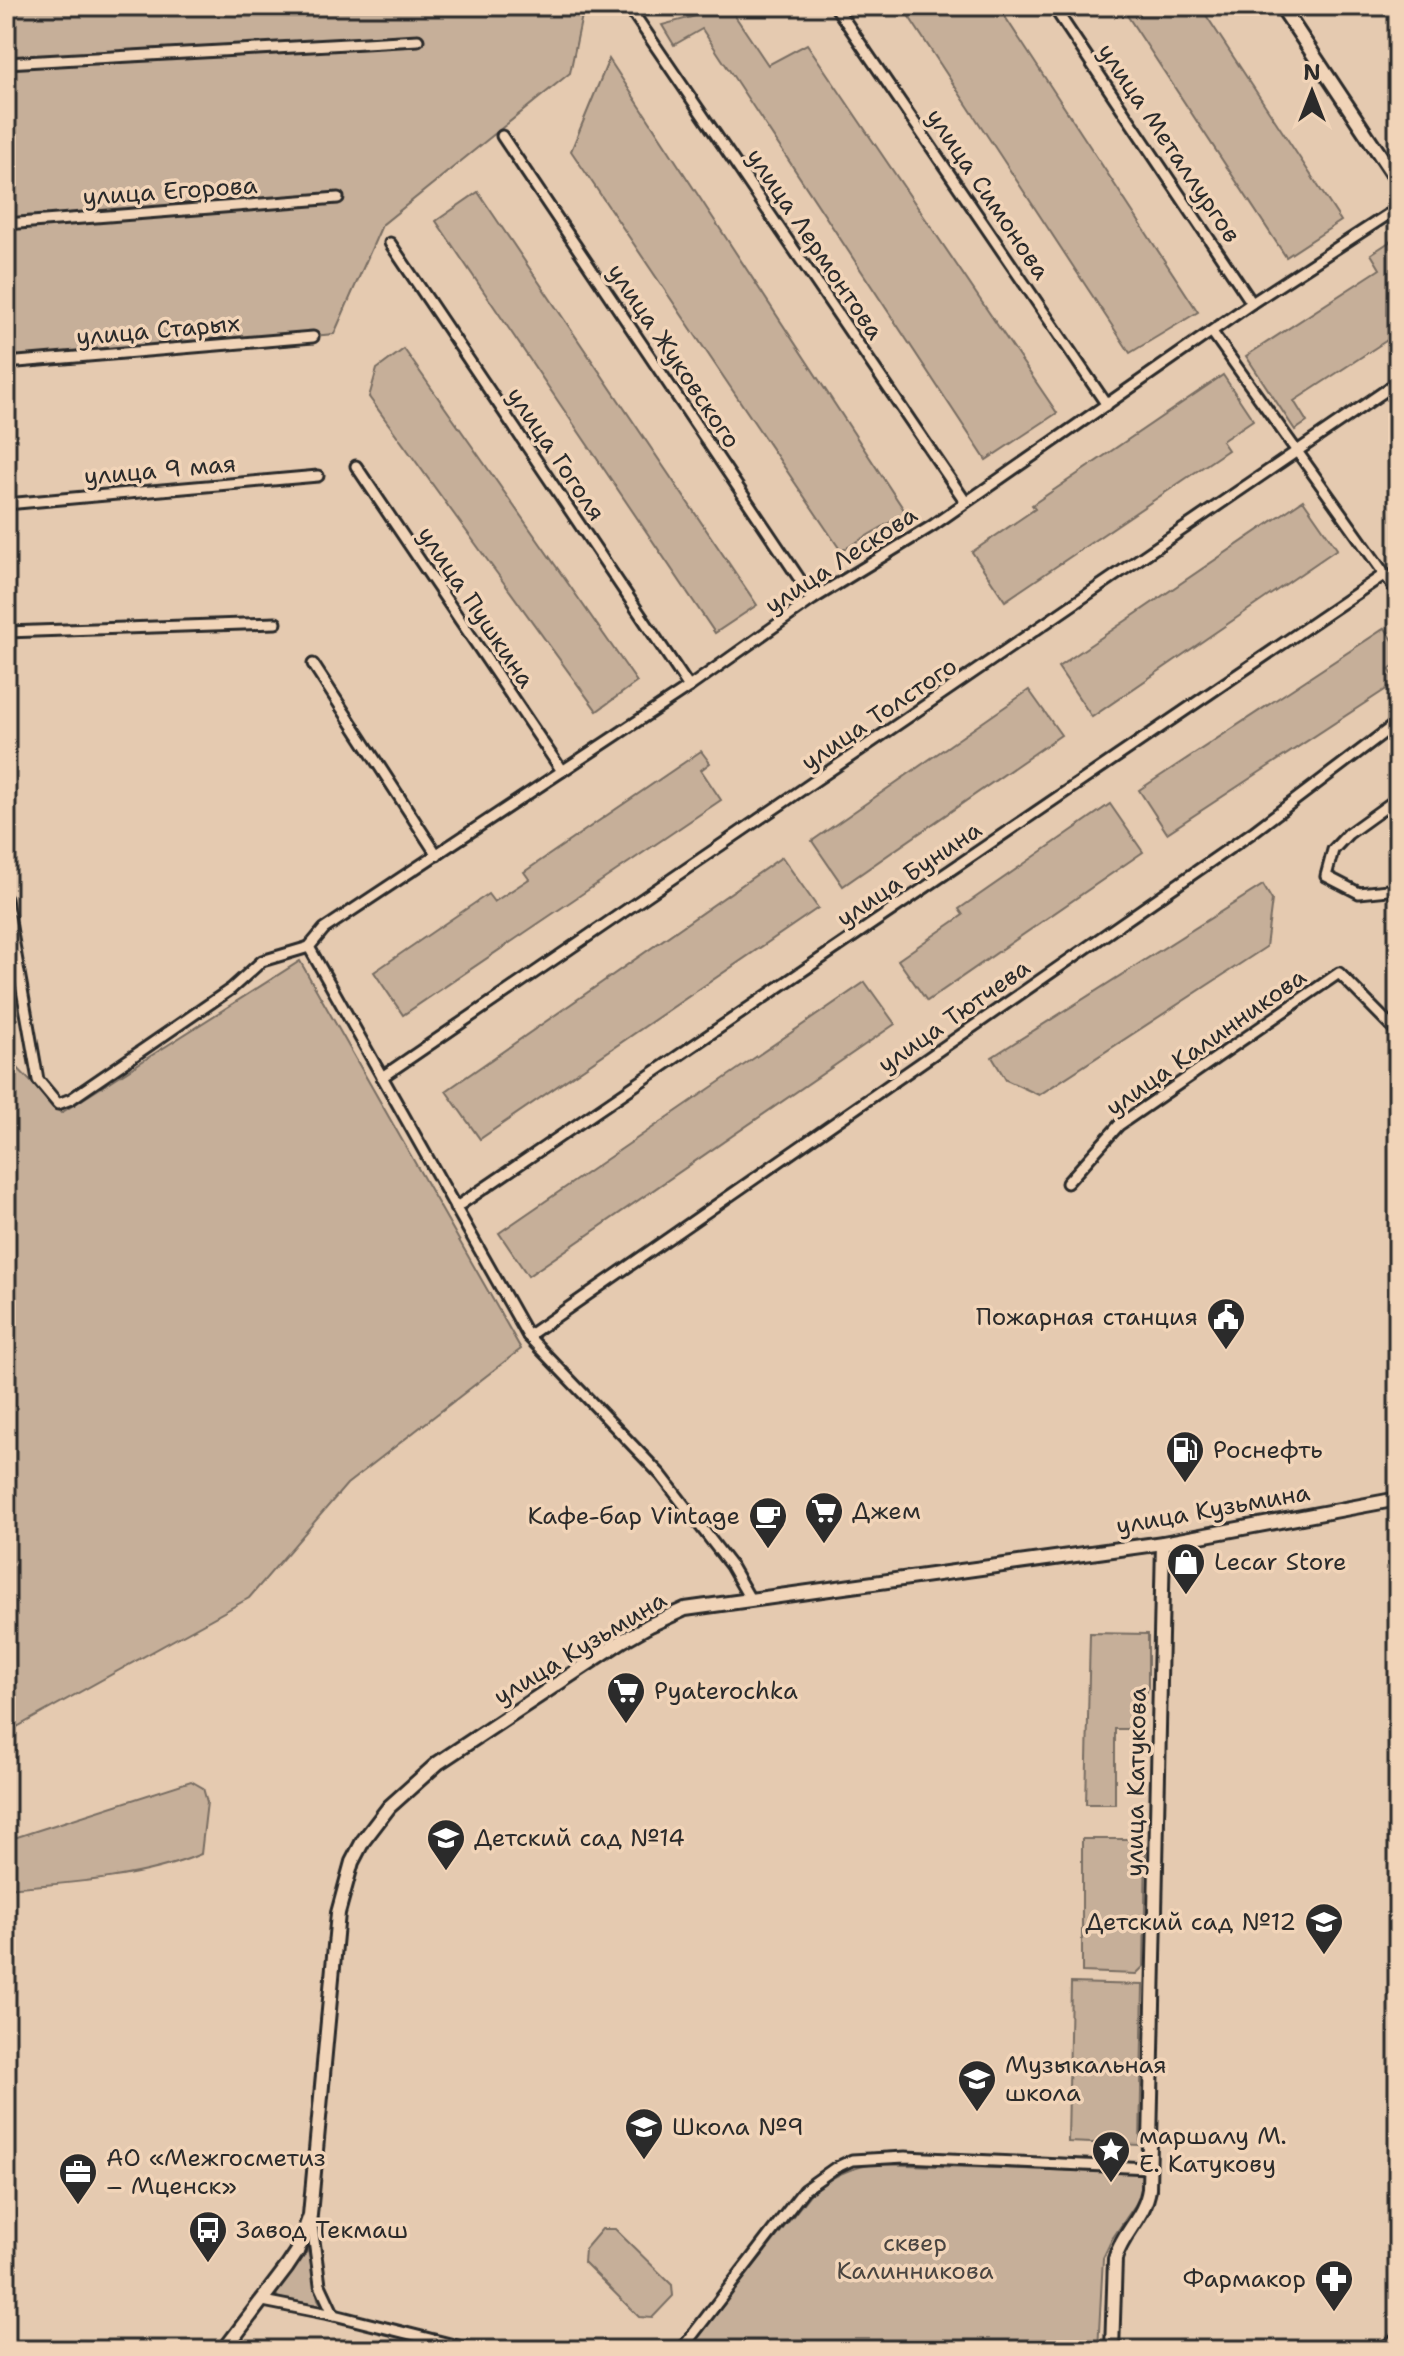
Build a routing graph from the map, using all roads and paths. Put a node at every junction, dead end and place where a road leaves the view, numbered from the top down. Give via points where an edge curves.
1 (648, 6) edge
2 (835, 6) edge
3 (1053, 6) edge
4 (1281, 6) edge
5 (418, 40) dead end
6 (6, 63) edge
7 (502, 136) dead end
8 (1398, 157) edge
9 (1386, 165) junction
10 (1398, 182) edge
11 (338, 198) dead end
12 (1398, 208) edge
13 (6, 224) edge
14 (390, 243) dead end
15 (1252, 303) junction
16 (1212, 332) junction
17 (313, 337) dead end
18 (6, 363) edge
19 (1398, 382) edge
20 (1107, 405) junction
21 (1296, 453) junction
22 (356, 466) dead end
23 (318, 476) dead end
24 (965, 501) junction
25 (6, 504) edge
26 (1385, 574) junction
27 (1398, 593) edge
28 (813, 599) junction
29 (276, 623) dead end
30 (6, 632) edge
31 (313, 664) dead end
32 (689, 687) junction
33 (1398, 722) edge
34 (562, 771) junction
35 (1398, 798) edge
36 (437, 855) junction
37 (1398, 889) edge
38 (6, 899) edge
39 (309, 947) junction
40 (1398, 1033) edge
41 (382, 1077) junction
42 (1067, 1183) dead end
43 (455, 1208) junction
44 (528, 1336) junction
45 (1398, 1499) edge
46 (1163, 1543) junction
47 (750, 1599) junction
48 (1149, 2168) junction
49 (310, 2215) junction
50 (263, 2301) junction
51 (334, 2315) junction
52 (1398, 2340) edge
53 (224, 2350) edge
54 (474, 2350) edge
55 (681, 2350) edge
56 (1112, 2350) edge
57 (1385, 2350) edge

1 - 24 street, улица Лермонтова via 631,10
2 - 20 street, улица Симонова
3 - 15 street, улица Металлургов
4 - 9 main road
5 - 6 street
7 - 28 street, улица Жуковского
8 - 9 street
9 - 10 main road
11 - 13 street, улица Егорова
12 - 15 street, улица Лескова
14 - 32 street, улица Гоголя
15 - 16 street, улица Лескова
16 - 20 street, улица Лескова
16 - 21 street
17 - 18 street, улица Старых
19 - 21 street, улица Толстого
20 - 24 street, улица Лескова
21 - 26 street
21 - 41 street, улица Толстого
22 - 34 street, улица Пушкина
23 - 25 street, улица 9 мая
24 - 28 street, улица Лескова
26 - 27 street
26 - 43 street, улица Бунина
28 - 32 street, улица Лескова
29 - 30 street
31 - 36 street
32 - 34 street, улица Лескова
33 - 44 street, улица Тютчева via 1253,832
34 - 36 street, улица Лескова
35 - 37 street via 1333,850 1326,876 1359,893
36 - 39 street, улица Лескова via 324,929
38 - 39 street via 38,1080 58,1104 231,989 262,961
39 - 41 street
40 - 42 street, улица Калинникова via 1339,973 1119,1125
41 - 43 street
43 - 44 street
44 - 47 street via 661,1475
45 - 46 main road, улица Кузьмина
46 - 47 main road, улица Кузьмина
46 - 48 main road, улица Катукова
47 - 49 main road, улица Кузьмина via 685,1609 650,1625 438,1763 377,1821 352,1862 338,1913
48 - 55 street via 905,2157 852,2160 804,2190
48 - 56 main road, улица Катукова via 1144,2211 1115,2259
49 - 50 main road, улица Кузьмина via 297,2252
49 - 51 street via 320,2285
50 - 51 street
50 - 53 main road, улица Кузьмина
51 - 54 street
52 - 57 main road

